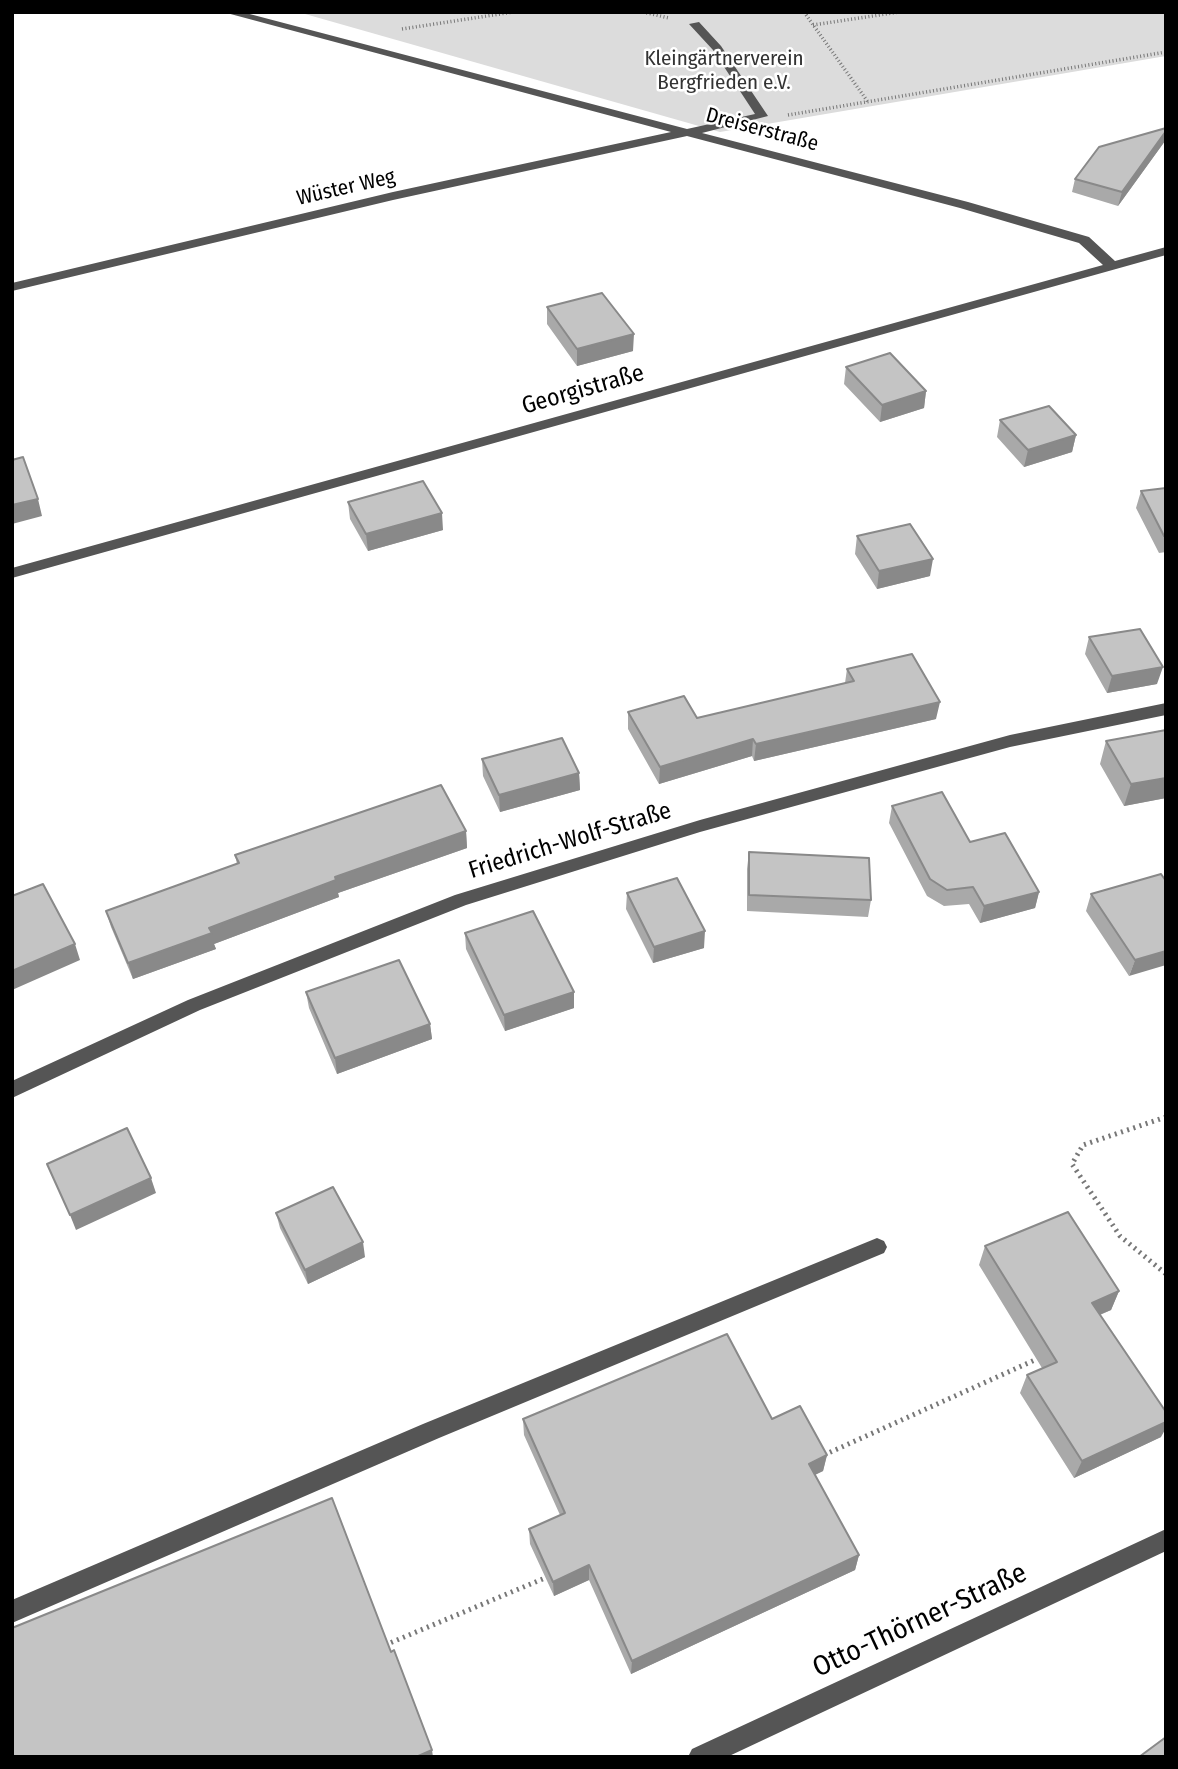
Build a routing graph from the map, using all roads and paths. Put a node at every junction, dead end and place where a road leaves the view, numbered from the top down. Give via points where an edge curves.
1 (513, 12) edge
2 (804, 12) edge
3 (899, 12) edge
4 (233, 13) edge
5 (695, 24) dead end
6 (813, 25) junction
7 (401, 30) dead end
8 (1166, 52) edge
9 (868, 102) junction
10 (762, 116) junction
11 (689, 132) junction
12 (1166, 251) edge
13 (1112, 266) junction
14 (12, 287) edge
15 (12, 573) edge
16 (1166, 709) edge
17 (12, 1090) edge
18 (1166, 1117) edge
19 (877, 1247) dead end
20 (1166, 1273) edge
21 (1037, 1359) edge
22 (817, 1459) edge
23 (1166, 1540) edge
24 (545, 1578) edge
25 (12, 1612) edge
26 (385, 1645) edge
27 (700, 1757) edge

1 - 7 path
2 - 6 path
3 - 6 path
4 - 11 street, Dreiserstraße
5 - 10 street via 717,48
6 - 9 path
8 - 9 path
9 - 10 path
10 - 11 street, Wüster Weg
11 - 13 street, Dreiserstraße via 1084,240
11 - 14 street, Wüster Weg via 393,196
12 - 13 street, Georgistraße
13 - 15 street, Georgistraße
16 - 17 street, Friedrich-Wolf-Straße via 1010,741 700,826 461,900 194,1005
18 - 20 path via 1083,1145 1072,1164 1121,1236
19 - 25 street via 431,1431
21 - 22 path
23 - 27 street, Otto-Thörner-Straße
24 - 26 path

